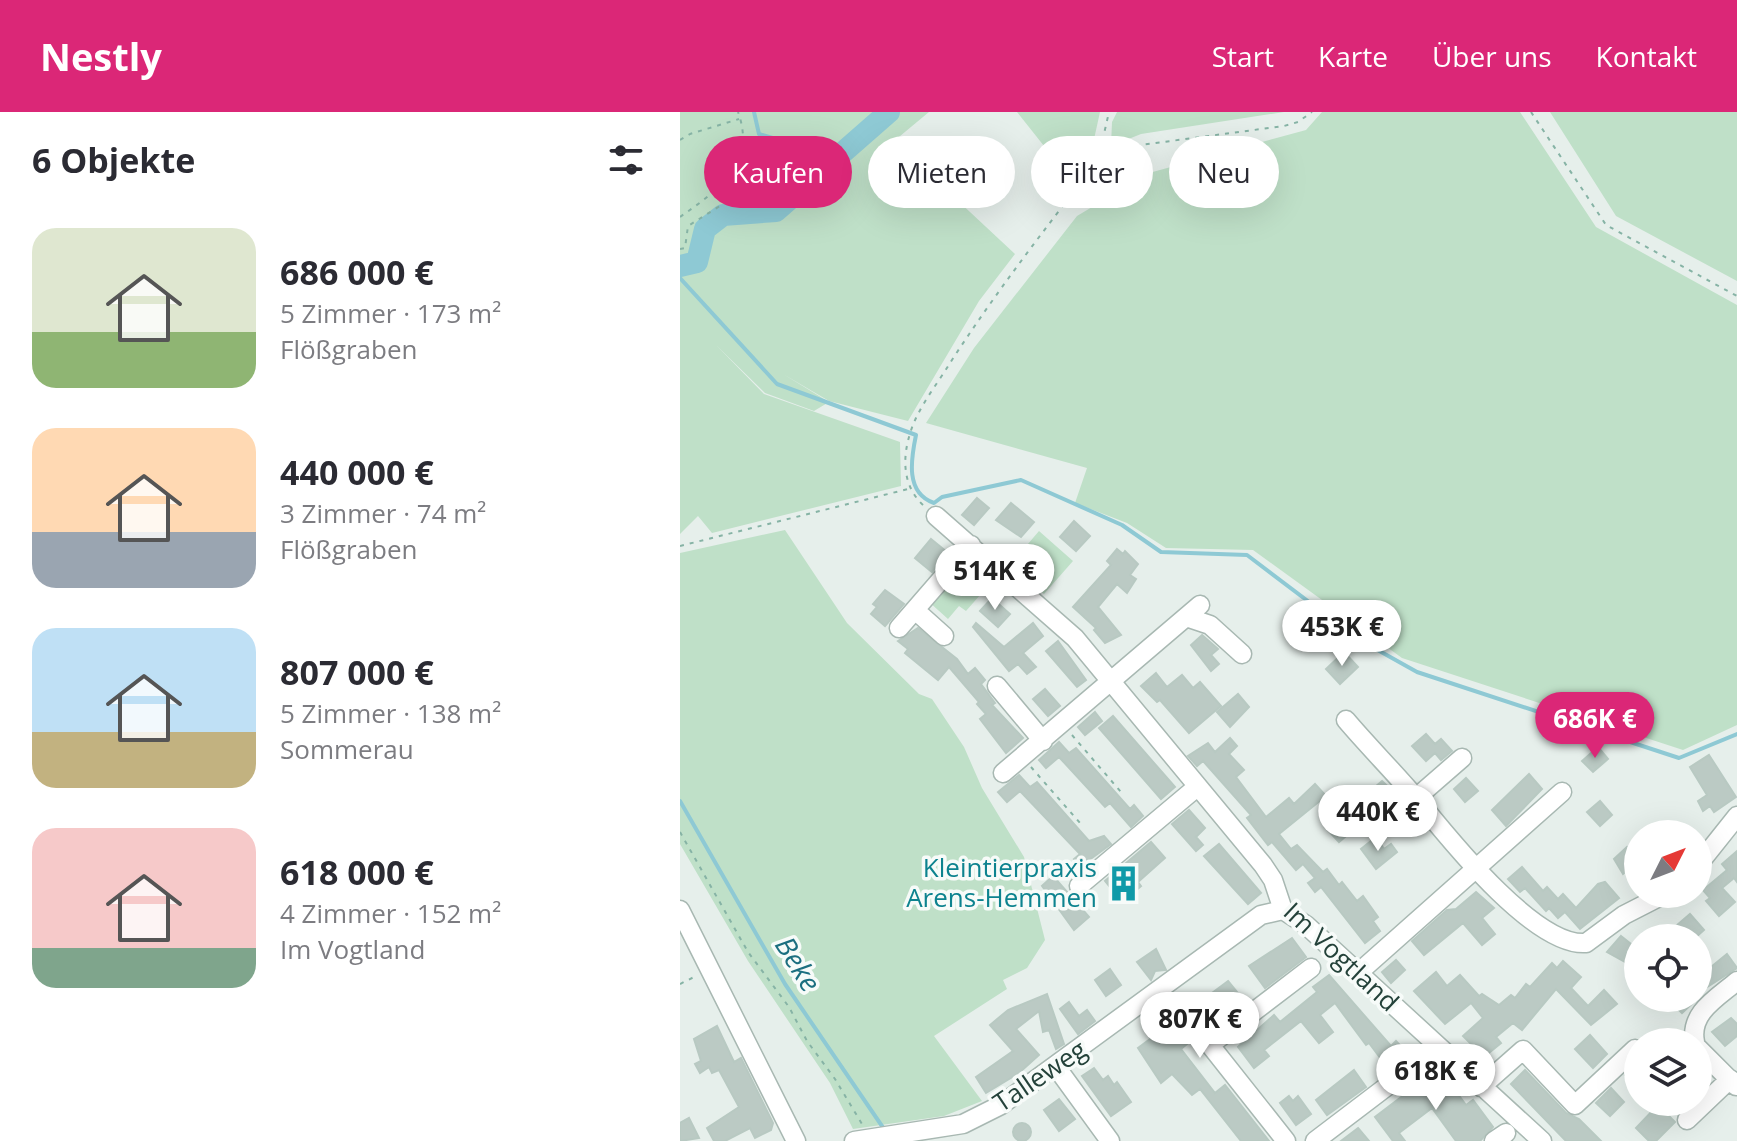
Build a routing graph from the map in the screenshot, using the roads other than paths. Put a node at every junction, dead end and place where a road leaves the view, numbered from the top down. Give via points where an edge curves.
1 (936, 516) road end
2 (971, 545) junction
3 (915, 610) junction
4 (899, 628) dead end
5 (944, 636) dead end
6 (1242, 654) dead end
7 (1110, 683) junction
8 (997, 686) dead end
9 (1346, 720) dead end
10 (1043, 741) junction
11 (1462, 758) dead end
12 (1003, 773) dead end
13 (1197, 787) junction
14 (1562, 792) dead end
15 (1416, 798) junction
16 (1737, 816) edge
17 (1712, 847) edge
18 (1476, 869) junction
19 (1079, 886) dead end
20 (1638, 908) edge
21 (680, 910) edge
22 (1283, 910) junction
23 (1311, 968) dead end
24 (1357, 974) junction
25 (1737, 981) edge
26 (1693, 1028) edge
27 (1624, 1059) edge
28 (1712, 1062) edge
29 (1415, 1065) dead end
30 (1057, 1068) junction
31 (1733, 1083) edge
32 (1481, 1087) junction
33 (1687, 1120) dead end
34 (867, 1139) edge
35 (796, 1141) edge
36 (1110, 1141) edge
37 (1286, 1141) edge
38 (1315, 1141) edge
39 (1542, 1141) edge

1 - 2 street, Im Vogtland
2 - 3 street
2 - 7 street, Im Vogtland via 1075,638
3 - 4 street
3 - 5 street
6 - 7 street via 1193,611
7 - 10 street
7 - 13 street, Im Vogtland
8 - 10 street
9 - 15 street
10 - 12 street
11 - 15 street
13 - 19 street
13 - 22 street, Im Vogtland via 1263,865
14 - 18 street
15 - 18 street
16 - 17 street
18 - 20 street via 1551,932 1571,942 1593,940
18 - 24 street
21 - 35 street
22 - 24 street, Im Vogtland
22 - 30 street, Talleweg via 1261,915
23 - 37 street via 1210,1045
24 - 32 street, Im Vogtland
25 - 26 street via 1698,1017
27 - 32 street via 1575,1105 1523,1050
28 - 31 street
29 - 38 street
30 - 34 street, Talleweg via 963,1124
30 - 36 street
31 - 33 street
32 - 39 street, Im Vogtland

